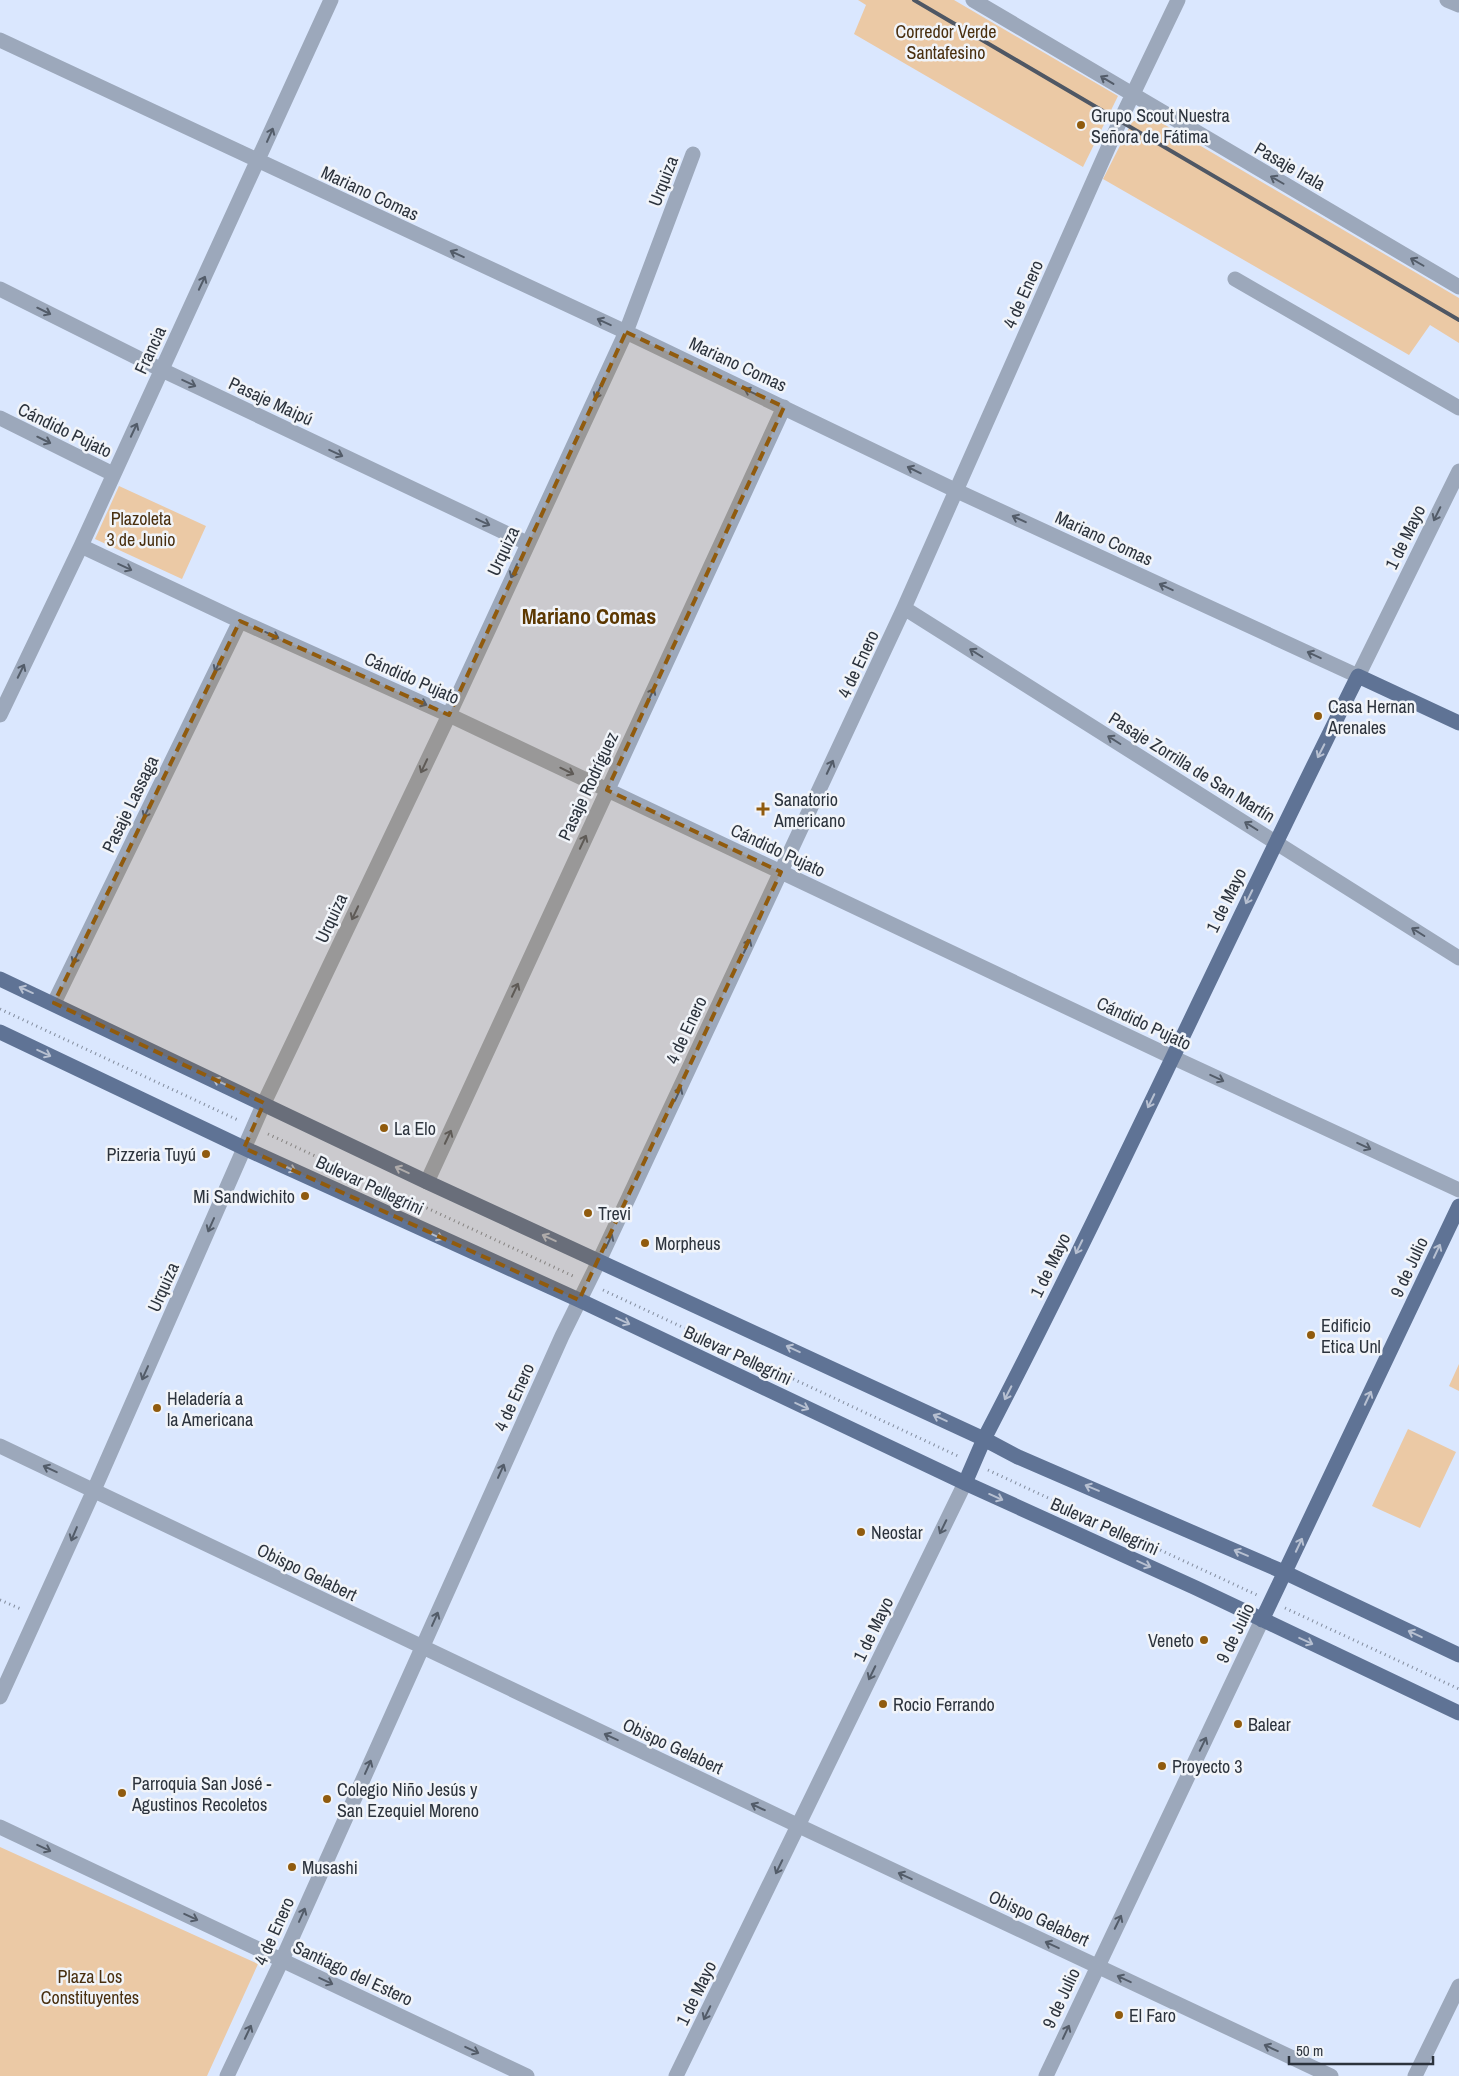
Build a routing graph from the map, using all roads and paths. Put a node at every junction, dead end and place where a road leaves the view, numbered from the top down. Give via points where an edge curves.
1 (331, 0) edge
2 (973, 0) edge
3 (1178, 0) edge
4 (1447, 0) edge
5 (1459, 6) edge
6 (0, 40) edge
7 (1132, 94) junction
8 (693, 154) dead end
9 (258, 162) junction
10 (1235, 279) dead end
11 (1459, 287) edge
12 (0, 289) edge
13 (626, 332) junction
14 (162, 370) junction
15 (784, 407) junction
16 (1459, 408) edge
17 (0, 418) edge
18 (1459, 471) edge
19 (113, 474) junction
20 (958, 491) junction
21 (527, 543) junction
22 (81, 546) junction
23 (904, 608) junction
24 (240, 621) junction
25 (1358, 676) junction
26 (0, 715) edge
27 (449, 715) junction
28 (1459, 723) edge
29 (607, 790) junction
30 (1275, 842) junction
31 (781, 872) junction
32 (1459, 958) edge
33 (0, 979) edge
34 (54, 1003) junction
35 (0, 1009) edge
36 (0, 1032) edge
37 (1172, 1057) junction
38 (264, 1103) junction
39 (253, 1127) junction
40 (244, 1148) junction
41 (427, 1182) junction
42 (1459, 1190) edge
43 (1459, 1206) edge
44 (599, 1261) junction
45 (588, 1283) junction
46 (579, 1300) junction
47 (984, 1439) junction
48 (0, 1446) edge
49 (974, 1463) junction
50 (965, 1483) junction
51 (94, 1490) junction
52 (1286, 1573) junction
53 (0, 1600) edge
54 (1271, 1602) junction
55 (36, 1616) junction
56 (1262, 1620) junction
57 (422, 1647) junction
58 (1459, 1655) edge
59 (1459, 1689) edge
60 (0, 1697) edge
61 (1459, 1713) edge
62 (799, 1826) junction
63 (0, 1827) edge
64 (282, 1960) junction
65 (1096, 1966) junction
66 (1459, 1986) edge
67 (227, 2076) edge
68 (527, 2076) edge
69 (676, 2076) edge
70 (1046, 2076) edge
71 (1331, 2076) edge
72 (1415, 2076) edge

9 -> 1 street, Francia
7 -> 2 street, Pasaje Irala
3 - 7 street, 4 de Enero
4 - 5 street
6 - 9 street, Mariano Comas
11 -> 7 street, Pasaje Irala
7 - 20 street, 4 de Enero
8 - 13 street, Urquiza
13 -> 9 street, Mariano Comas
14 -> 9 street, Francia
10 - 16 street
12 -> 14 street, Pasaje Maipú
15 -> 13 street, Mariano Comas
13 -> 21 street, Urquiza
19 -> 14 street, Francia
14 -> 21 street, Pasaje Maipú
20 -> 15 street, Mariano Comas
29 -> 15 street, Pasaje Rodríguez
17 -> 19 street, Cándido Pujato
18 -> 25 street, 1 de Mayo
19 - 22 street, Francia
20 - 23 street, 4 de Enero
25 -> 20 street, Mariano Comas
21 -> 27 street, Urquiza
22 -> 24 street, Cándido Pujato
26 -> 22 street, Francia
30 -> 23 street, Pasaje Zorrilla de San Martín
31 -> 23 street, 4 de Enero
24 -> 27 street, Cándido Pujato
24 -> 34 street, Pasaje Lassaga
25 - 28 main road, Mariano Comas
25 -> 30 main road, 1 de Mayo
27 -> 29 street, Cándido Pujato
27 -> 38 street, Urquiza
29 - 31 street, Cándido Pujato
41 -> 29 street, Pasaje Rodríguez
32 -> 30 street, Pasaje Zorrilla de San Martín
30 -> 37 main road, 1 de Mayo
31 - 37 street, Cándido Pujato
44 -> 31 street, 4 de Enero
34 -> 33 main road, Bulevar Pellegrini
38 -> 34 main road, Bulevar Pellegrini
35 - 39 path
36 -> 40 main road, Bulevar Pellegrini
37 -> 42 street, Cándido Pujato
37 -> 47 main road, 1 de Mayo
38 - 39 street, Urquiza
41 -> 38 main road, Bulevar Pellegrini
39 - 40 street, Urquiza
39 - 45 path
40 -> 46 main road, Bulevar Pellegrini
40 -> 51 street, Urquiza
44 -> 41 main road, Bulevar Pellegrini
52 -> 43 main road, 9 de Julio
44 - 45 street, 4 de Enero
47 -> 44 main road, Bulevar Pellegrini
45 - 46 street, 4 de Enero
45 - 49 path
46 -> 50 main road, Bulevar Pellegrini
57 -> 46 street, 4 de Enero
47 - 49 main road, 1 de Mayo
52 -> 47 main road, Bulevar Pellegrini via 1018,1457
51 -> 48 street, Obispo Gelabert
49 - 50 main road, 1 de Mayo
49 - 54 path
50 -> 56 main road, Bulevar Pellegrini
50 -> 62 street, 1 de Mayo
51 -> 55 street, Urquiza
51 - 57 street, Obispo Gelabert
52 - 54 main road, 9 de Julio
58 -> 52 main road, Bulevar Pellegrini
53 - 55 path
54 - 56 main road, 9 de Julio
54 - 59 path
55 - 60 street, Urquiza
56 -> 61 main road, Bulevar Pellegrini
65 -> 56 street, 9 de Julio
62 -> 57 street, Obispo Gelabert
64 -> 57 street, 4 de Enero
65 -> 62 street, Obispo Gelabert
62 -> 69 street, 1 de Mayo
63 -> 64 street, Santiago del Estero
67 -> 64 street, 4 de Enero
64 -> 68 street, Santiago del Estero
70 -> 65 street, 9 de Julio
71 -> 65 street, Obispo Gelabert
66 - 72 street

